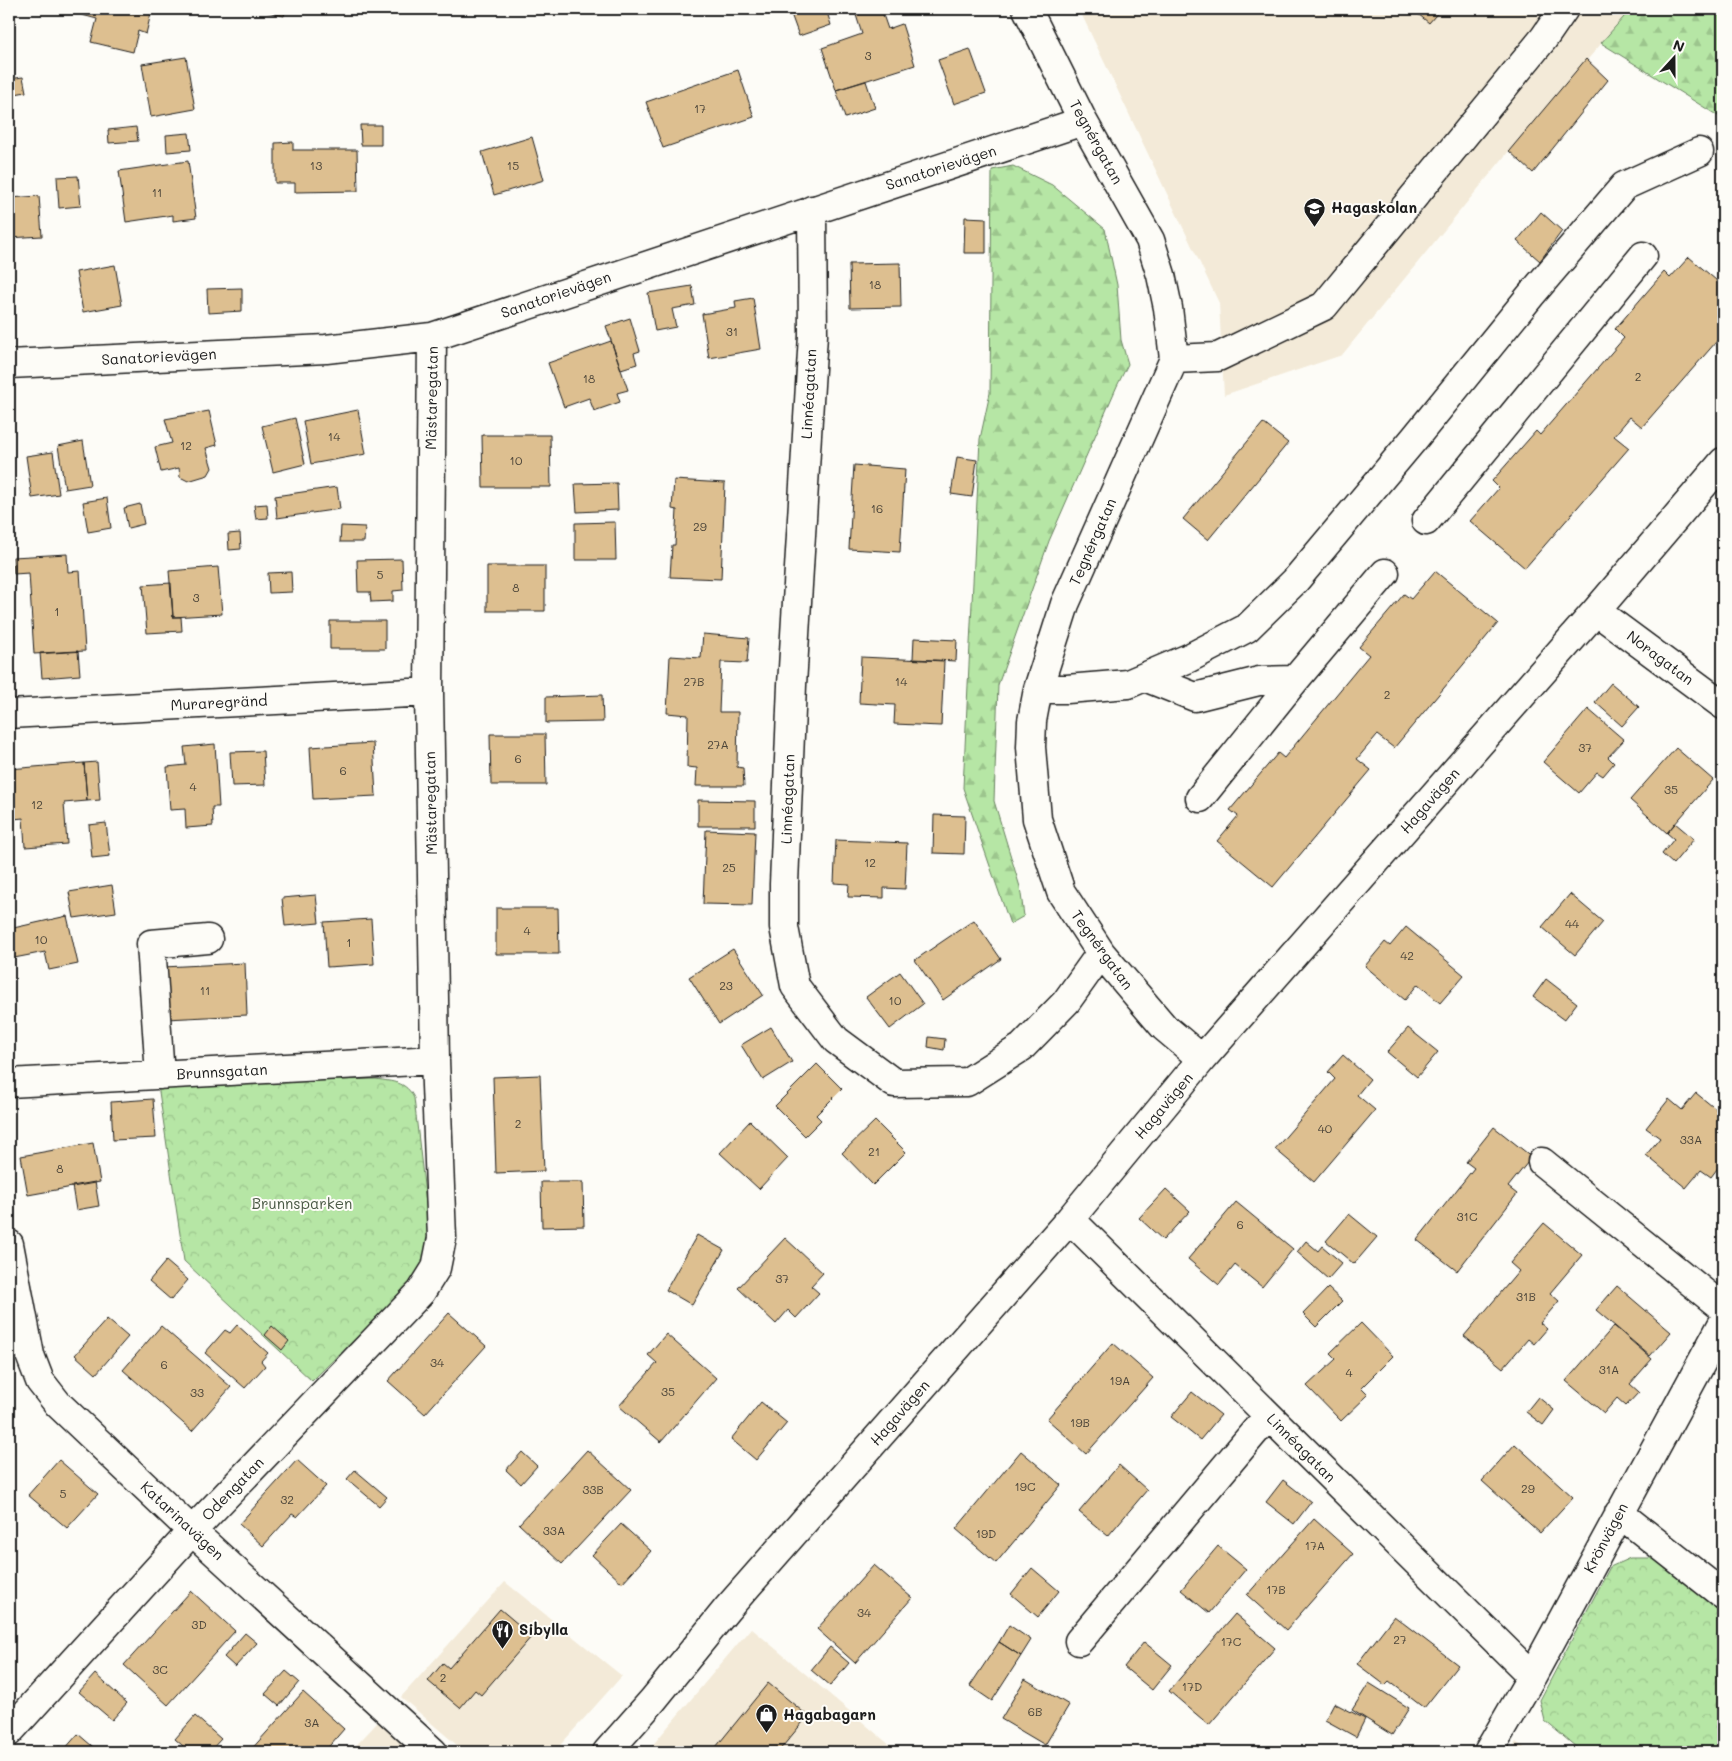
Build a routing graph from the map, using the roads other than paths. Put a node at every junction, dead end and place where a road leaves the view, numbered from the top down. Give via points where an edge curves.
1 (1026, 9) edge
2 (1564, 9) edge
3 (1083, 121) junction
4 (1699, 152) dead end
5 (812, 210) junction
6 (1643, 256) dead end
7 (432, 337) junction
8 (1174, 358) junction
9 (9, 364) edge
10 (1723, 462) edge
11 (1426, 521) dead end
12 (1385, 572) dead end
13 (1596, 611) junction
14 (1145, 677) junction
15 (1295, 680) junction
16 (1038, 689) junction
17 (429, 692) junction
18 (1723, 705) edge
19 (9, 714) edge
20 (1200, 798) dead end
21 (208, 939) dead end
22 (1101, 953) junction
23 (436, 1060) junction
24 (1202, 1060) junction
25 (160, 1075) junction
26 (9, 1083) edge
27 (1542, 1162) dead end
28 (1070, 1219) junction
29 (9, 1244) edge
30 (436, 1268) joint
31 (1723, 1308) edge
32 (1723, 1323) edge
33 (1268, 1416) junction
34 (1619, 1514) junction
35 (192, 1531) junction
36 (1723, 1595) edge
37 (1079, 1642) dead end
38 (1532, 1676) junction
39 (9, 1732) edge
40 (433, 1752) edge
41 (607, 1752) edge
42 (1488, 1752) edge

1 - 3 street, Tegnérgatan
2 - 8 street via 1544,38 1324,306 1218,357
3 - 5 street, Sanatorievägen
3 - 8 street, Tegnérgatan via 1150,240 1168,308
4 - 14 street via 1624,186 1295,581 1247,628
5 - 7 street, Sanatorievägen
5 - 22 street, Linnéagatan via 813,335 792,685 784,884 784,927 794,986 836,1040 894,1083 967,1082 1022,1047 1066,1002
6 - 11 street
7 - 9 street, Sanatorievägen via 326,349
7 - 17 street, Mästaregatan
8 - 16 street, Tegnérgatan via 1066,604
10 - 13 street, Hagavägen
12 - 15 street
13 - 18 street, Noragatan
13 - 24 street, Hagavägen
14 - 15 street via 1195,698 1259,681
14 - 16 street via 1128,684
15 - 20 street
16 - 22 street, Tegnérgatan via 1030,746 1037,819 1061,892
17 - 19 street, Muraregränd
17 - 23 street, Mästaregatan
21 - 25 street via 151,944
22 - 24 street, Tegnérgatan via 1164,1027
23 - 25 street, Brunnsgatan
23 - 30 street, Mästaregatan via 442,1238
24 - 28 street, Hagavägen
25 - 26 street, Brunnsgatan
27 - 31 street
28 - 33 street, Linnéagatan
28 - 41 street, Hagavägen via 727,1609 654,1700
29 - 35 street, Katarinavägen via 30,1355 40,1381 58,1404
30 - 35 street, Odengatan via 422,1292
32 - 34 street, Krönvägen
33 - 37 street
33 - 38 street, Linnéagatan
34 - 36 street
34 - 38 street, Krönvägen
35 - 39 street, Odengatan
35 - 40 street, Katarinavägen
38 - 42 street, Krönvägen

